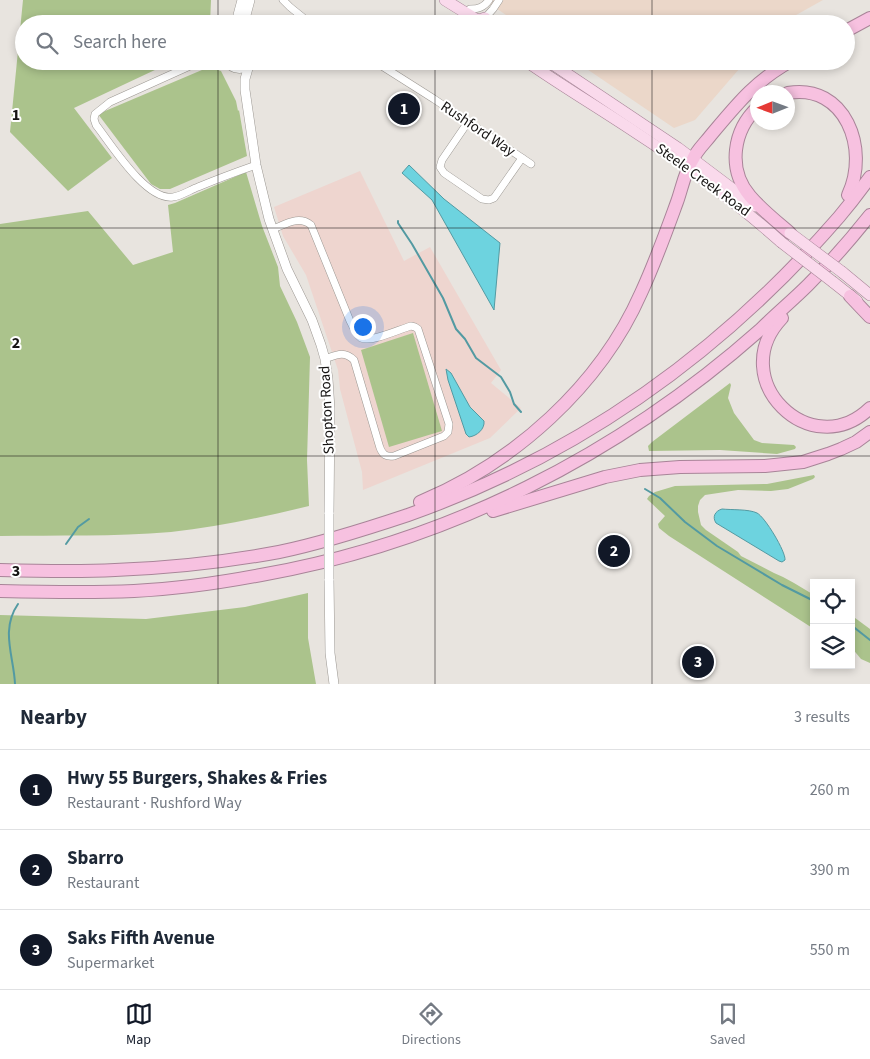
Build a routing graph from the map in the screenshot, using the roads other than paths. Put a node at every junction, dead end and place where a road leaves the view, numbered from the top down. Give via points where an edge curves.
1 (242, 0) edge
2 (250, 0) edge
3 (283, 0) edge
4 (436, 0) edge
5 (445, 0) edge
6 (458, 0) edge
7 (489, 0) edge
8 (499, 0) edge
9 (470, 9) junction
10 (238, 15) edge
11 (246, 15) edge
12 (300, 15) edge
13 (458, 15) edge
14 (469, 15) edge
15 (480, 15) edge
16 (491, 15) edge
17 (870, 18) edge
18 (855, 26) edge
19 (180, 70) edge
20 (232, 70) edge
21 (248, 70) edge
22 (388, 70) edge
23 (540, 70) edge
24 (558, 70) edge
25 (778, 70) edge
26 (245, 90) junction
27 (795, 92) edge
28 (750, 116) edge
29 (468, 122) junction
30 (522, 158) junction
31 (531, 164) dead end
32 (691, 164) junction
33 (256, 166) junction
34 (870, 178) edge
35 (870, 214) edge
36 (273, 229) junction
37 (786, 238) junction
38 (780, 281) junction
39 (809, 284) junction
40 (870, 295) edge
41 (850, 296) junction
42 (870, 312) edge
43 (870, 317) edge
44 (325, 359) junction
45 (870, 408) edge
46 (870, 432) edge
47 (429, 530) junction
48 (279, 552) junction
49 (0, 570) edge
50 (0, 591) edge
51 (334, 684) edge

1 - 10 street
2 - 11 street
3 - 12 street
4 - 13 main road
5 - 14 main road
6 - 9 main road
7 - 9 street via 478,9
8 - 16 street
9 - 15 main road
17 - 18 highway
19 - 33 street via 110,102 95,114 96,125 139,179 164,197 175,196
20 - 26 street, Shopton Road
21 - 26 street, Shopton Road
22 - 29 street, Rushford Way
23 - 32 main road, Steele Creek Road
24 - 32 main road, Steele Creek Road
25 - 32 highway via 749,91
26 - 33 street, Shopton Road
27 - 38 highway via 811,93 827,99 844,112 854,124 859,139 860,170 851,191
28 - 37 highway via 739,134 736,168 749,195
29 - 30 street, Rushford Way
29 - 30 street via 440,168 482,199 494,198
30 - 31 street, Rushford Way
32 - 37 main road, Steele Creek Road via 755,218
32 - 48 highway via 641,295 610,349 558,412 504,455 448,489 398,512
33 - 36 street, Shopton Road
34 - 38 highway
35 - 39 highway
36 - 44 street, Shopton Road
36 - 44 street via 298,220 311,225 352,325 361,338 370,339 411,326 418,329 449,424 448,432 388,457 380,448 354,360 347,354
37 - 40 main road, Steele Creek Road, bridge via 842,272
37 - 41 main road, Steele Creek Road, bridge
38 - 48 highway via 726,331 651,390 555,450 480,487 421,510
39 - 45 highway via 772,329 765,346 765,379 773,397 784,410 815,425 849,422
39 - 47 highway via 739,348 634,427 551,476
41 - 42 main road, Steele Creek Road
41 - 43 highway
44 - 51 street, Shopton Road, bridge via 330,409 330,653
46 - 47 highway via 835,452 803,462 660,468 622,473
47 - 50 highway via 334,559 226,581 133,591
48 - 49 highway via 161,567

